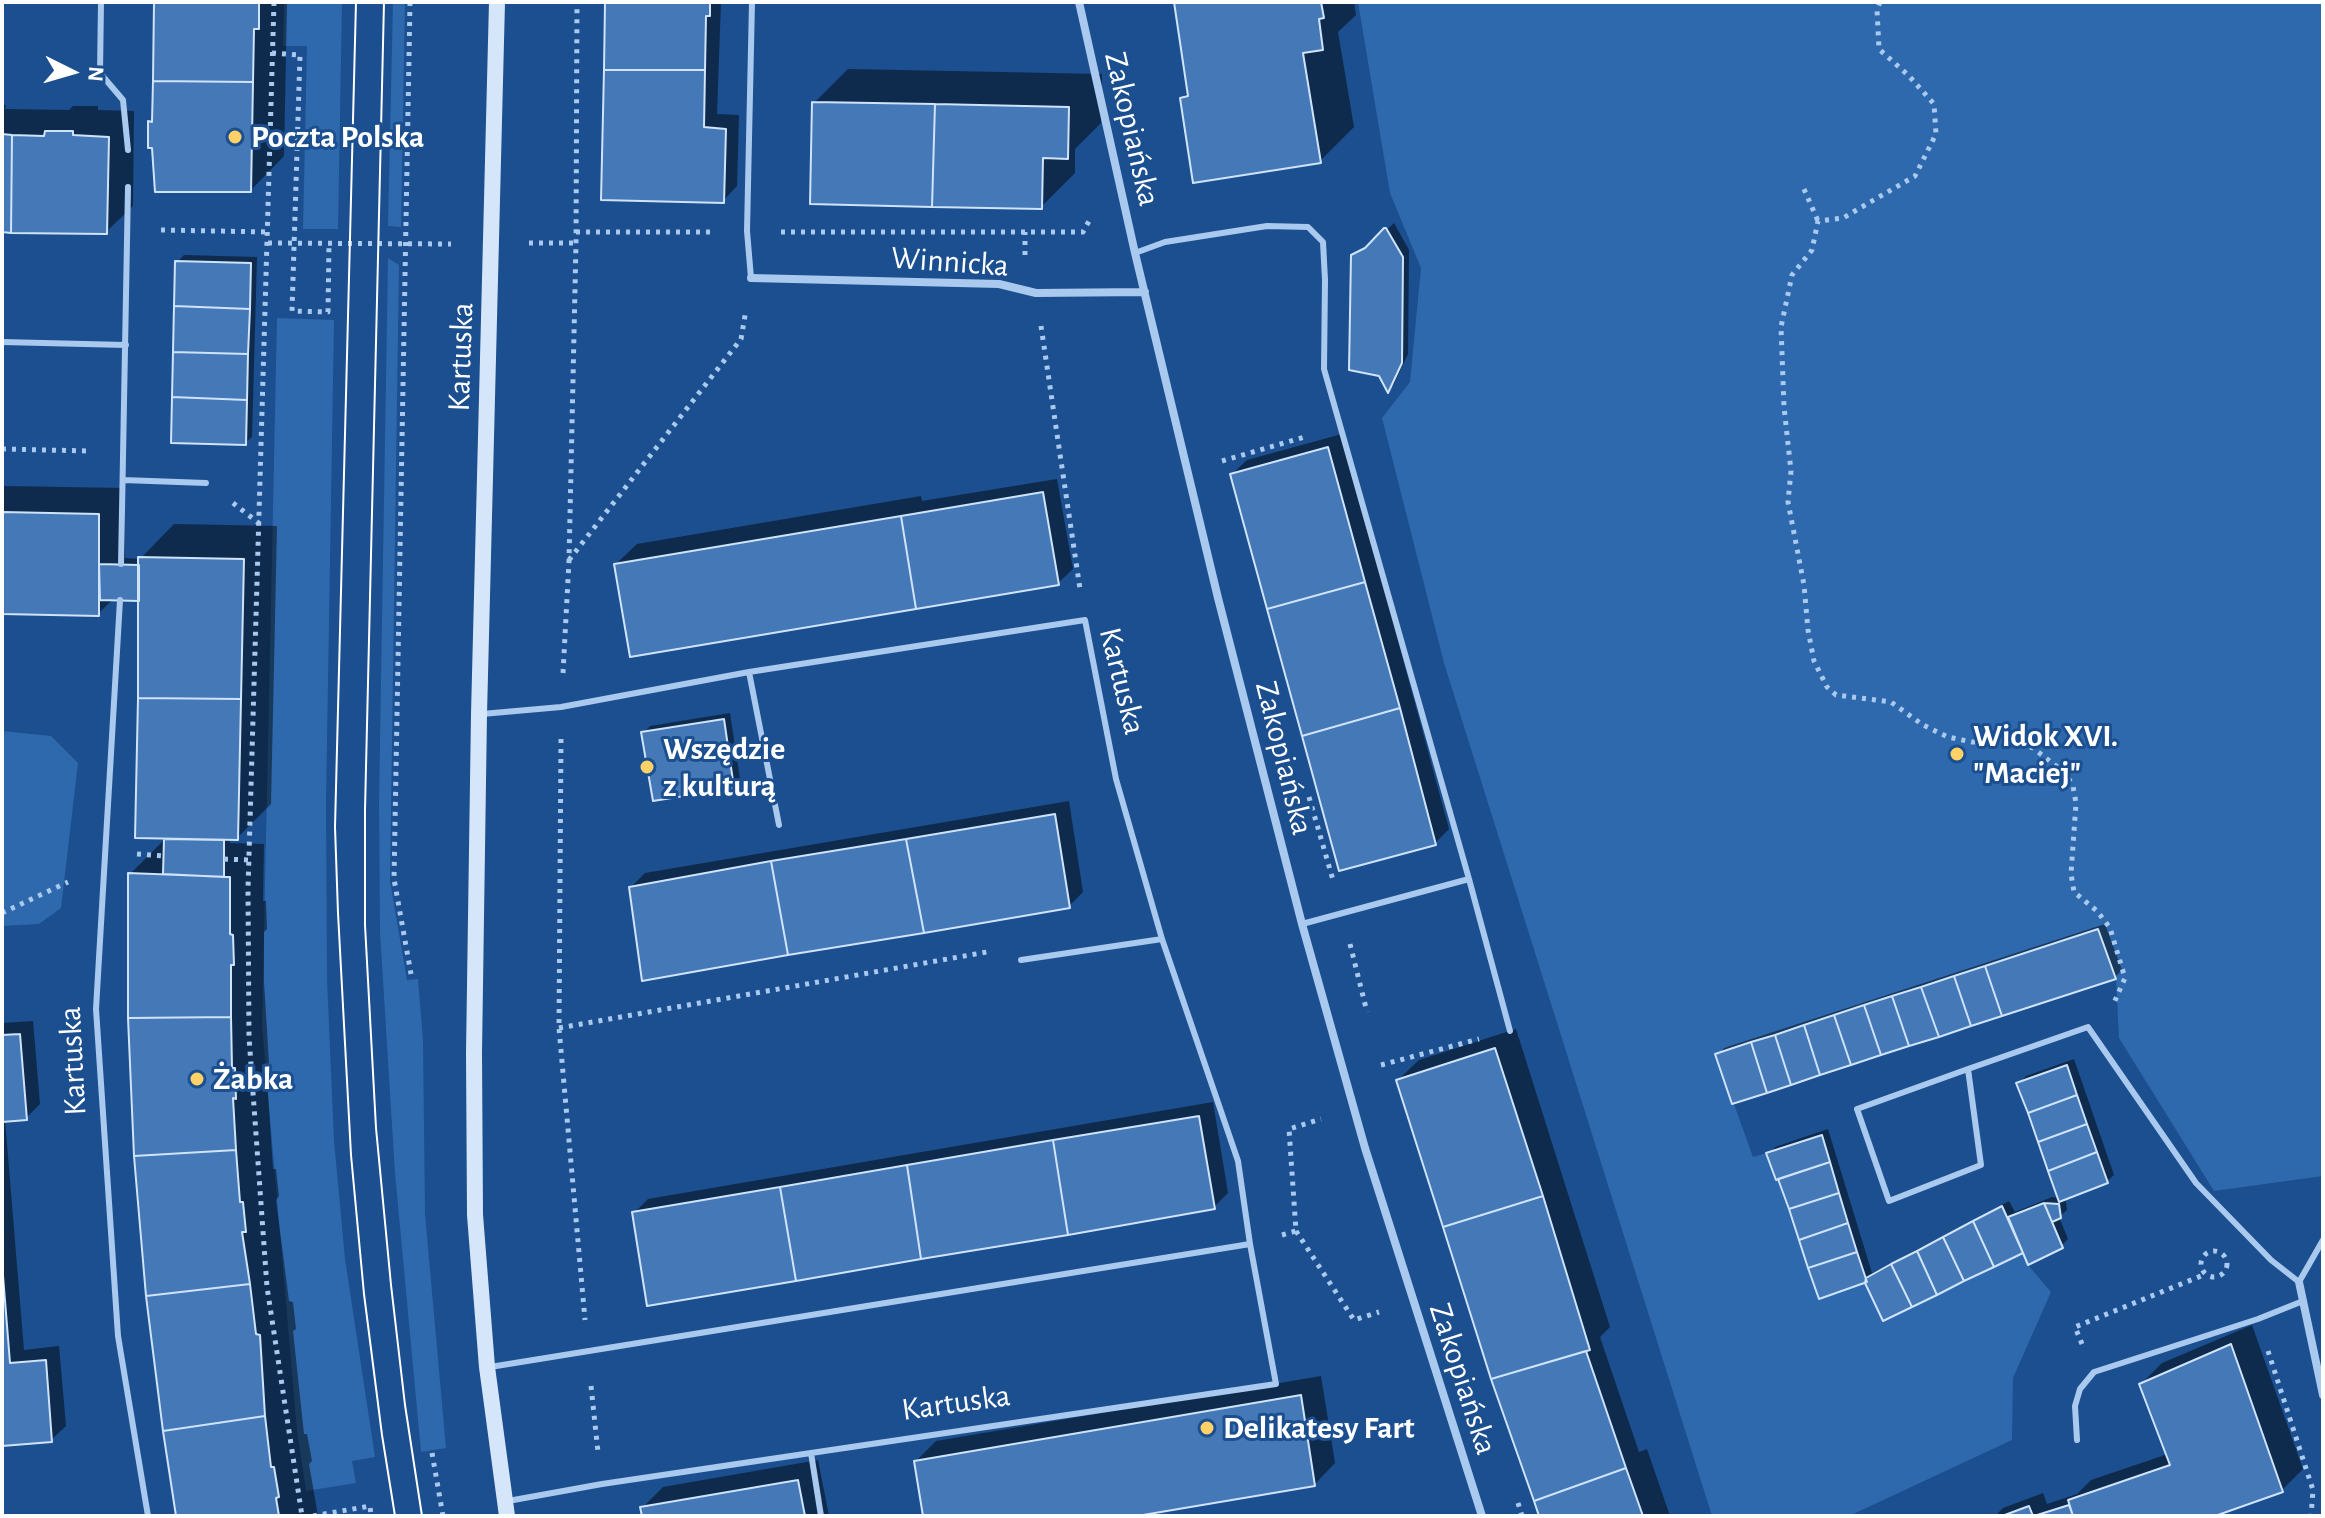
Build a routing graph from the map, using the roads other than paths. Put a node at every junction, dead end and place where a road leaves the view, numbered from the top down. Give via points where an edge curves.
1 (101, 2) edge
2 (497, 2) edge
3 (752, 2) edge
4 (1079, 2) edge
5 (128, 150) dead end
6 (128, 187) dead end
7 (1135, 253) junction
8 (751, 278) joint
9 (1145, 292) junction
10 (2, 342) edge
11 (126, 345) junction
12 (123, 480) junction
13 (206, 483) dead end
14 (121, 564) dead end
15 (120, 600) dead end
16 (749, 672) junction
17 (479, 714) junction
18 (779, 825) dead end
19 (1469, 879) junction
20 (1302, 924) junction
21 (1162, 939) junction
22 (1021, 960) road end
23 (1510, 1031) road end
24 (1968, 1069) junction
25 (2323, 1240) edge
26 (1250, 1244) junction
27 (2299, 1282) junction
28 (2303, 1301) junction
29 (487, 1367) junction
30 (2323, 1395) edge
31 (2077, 1440) dead end
32 (811, 1453) junction
33 (506, 1509) edge
34 (148, 1516) edge
35 (821, 1516) edge
36 (1482, 1516) edge

1 - 5 lane via 100,73 123,100
2 - 17 main road, Kartuska
3 - 8 lane via 747,231
4 - 7 street, Zakopiańska
6 - 11 lane
7 - 9 street, Zakopiańska
7 - 19 lane via 1165,242 1267,226 1308,227 1323,242 1324,369
8 - 9 street, Winnicka via 999,284 1036,293
9 - 20 street, Zakopiańska
10 - 11 lane
11 - 12 lane
12 - 13 lane
12 - 14 lane
15 - 34 lane, Kartuska via 96,1009 118,1336
16 - 17 lane, Kartuska via 561,707
16 - 18 lane
16 - 21 lane, Kartuska via 1085,620 1116,779
17 - 29 main road, Kartuska via 475,1215
19 - 20 lane
19 - 23 lane
20 - 36 street, Zakopiańska via 1365,1148
21 - 22 lane
21 - 26 lane, Kartuska via 1238,1161
24 - 24 lane via 1981,1165 1889,1201 1857,1109
24 - 27 lane via 2088,1027 2196,1183
25 - 27 lane
26 - 29 lane
26 - 32 lane, Kartuska via 1276,1384
27 - 28 street
28 - 30 street
28 - 31 lane via 2094,1372 2075,1406
29 - 33 main road, Kartuska
32 - 33 lane, Kartuska via 602,1484
32 - 35 lane

